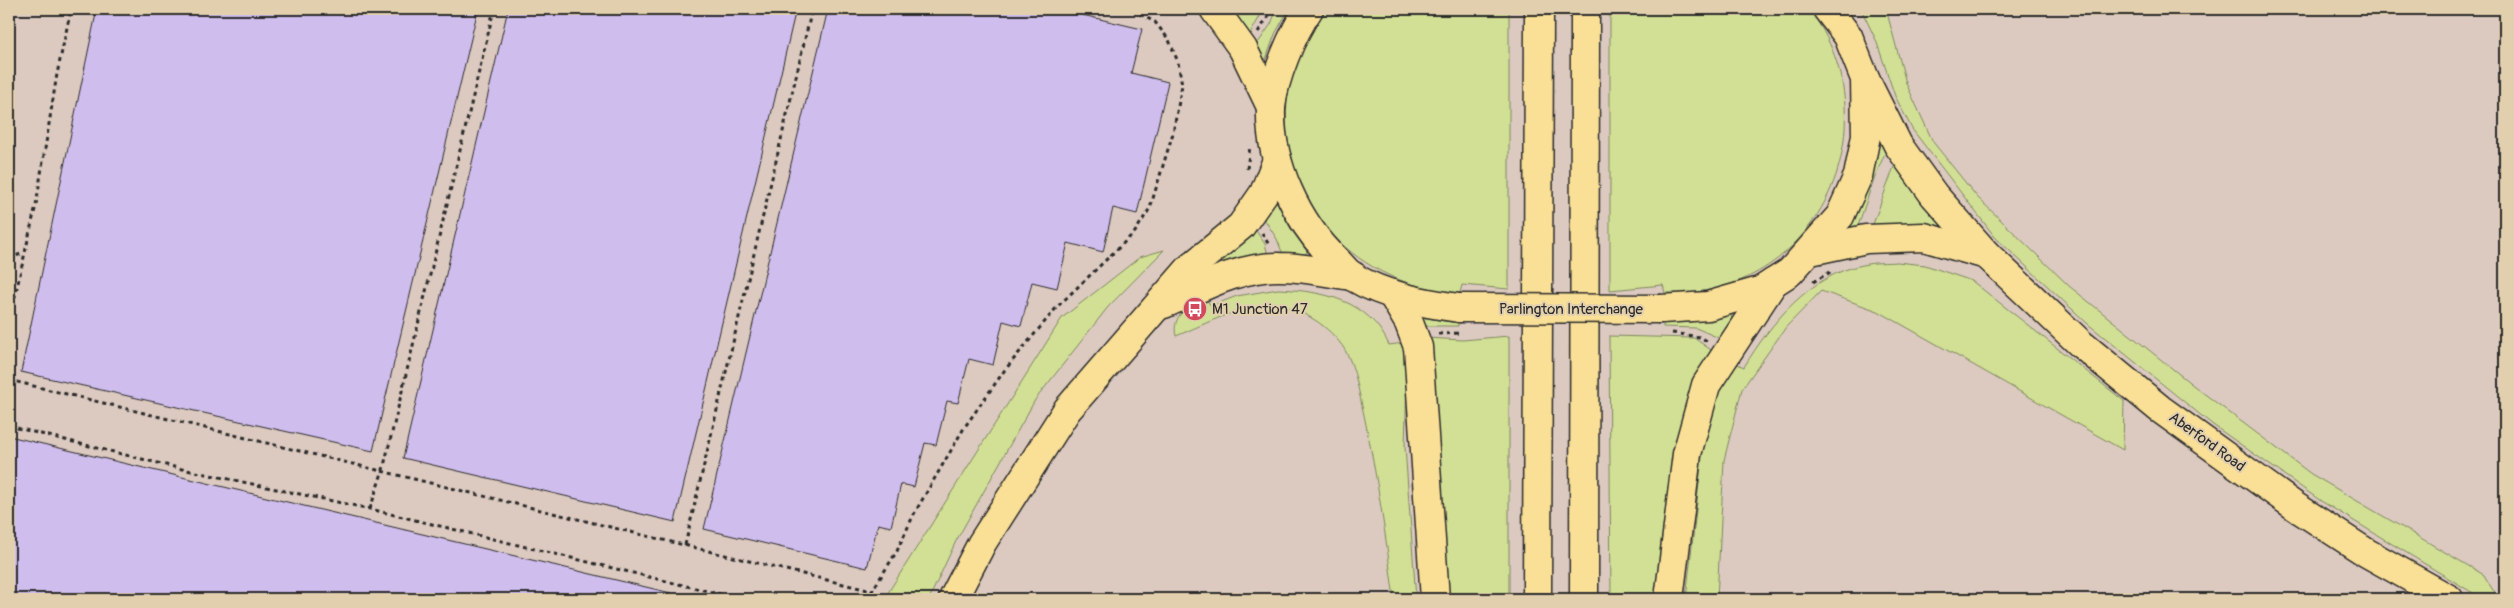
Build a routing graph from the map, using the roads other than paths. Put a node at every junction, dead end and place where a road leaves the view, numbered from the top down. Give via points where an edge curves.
1 (1214, 9) edge
2 (1310, 9) edge
3 (1539, 9) edge
4 (1585, 9) edge
5 (1827, 9) edge
6 (1865, 80) junction
7 (1271, 107) junction
8 (1277, 160) junction
9 (1810, 251) junction
10 (1987, 255) junction
11 (1352, 276) junction
12 (1773, 283) junction
13 (1392, 294) junction
14 (1158, 307) junction
15 (953, 599) edge
16 (1435, 599) edge
17 (1537, 599) edge
18 (1584, 599) edge
19 (1669, 599) edge
20 (2449, 599) edge

1 - 7 main road via 1243,49
2 - 7 main road, Parlington Interchange via 1282,63
3 - 17 main road
4 - 18 main road
5 - 6 main road, Parlington Interchange via 1848,36
6 - 9 main road, Parlington Interchange via 1866,136 1858,176 1840,216
6 - 10 main road, Aberford Road via 1902,150 1934,194
7 - 8 main road, Parlington Interchange
8 - 11 main road, Parlington Interchange via 1300,215 1328,252
8 - 14 main road via 1264,192 1241,226 1191,267
9 - 10 main road, Aberford Road via 1866,239 1924,237
9 - 12 main road, Parlington Interchange via 1790,272
10 - 20 main road, Aberford Road via 2082,344 2160,409 2296,507 2367,553
11 - 13 main road, Parlington Interchange
11 - 14 main road via 1297,268 1252,270 1208,284
12 - 13 main road, Parlington Interchange, bridge via 1760,291 1708,306 1661,309 1459,308 1425,304
12 - 19 main road via 1706,385 1687,454
13 - 16 main road via 1409,322 1418,347
14 - 15 main road via 1067,410 987,534

